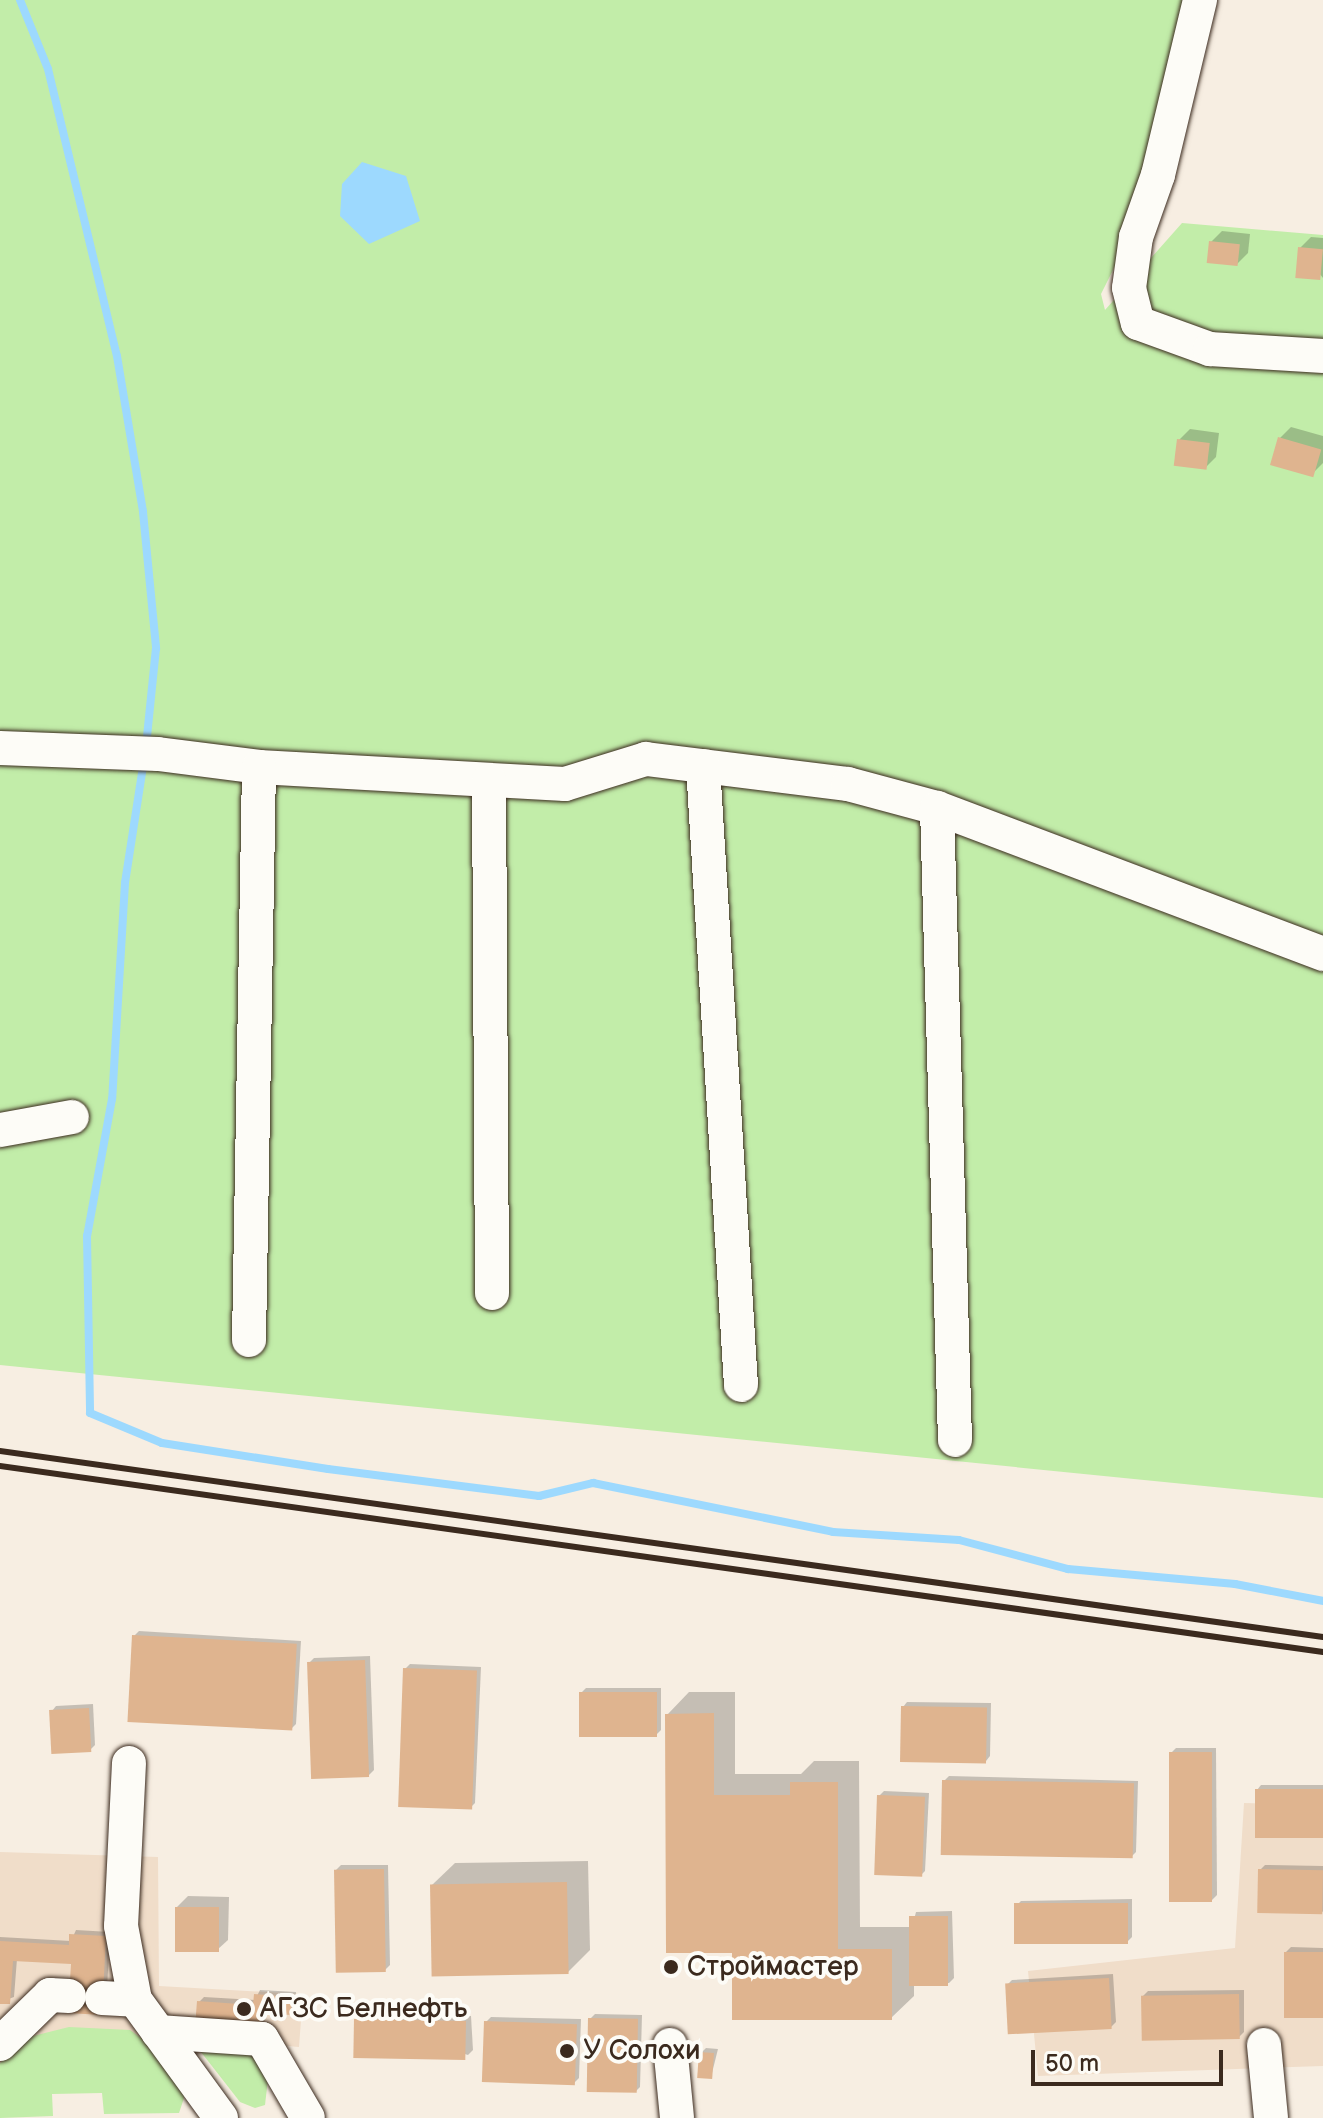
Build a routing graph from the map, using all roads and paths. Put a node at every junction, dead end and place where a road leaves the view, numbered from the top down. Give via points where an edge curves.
1 (1200, 0) edge
2 (1323, 356) edge
3 (0, 748) edge
4 (703, 766) junction
5 (259, 767) junction
6 (489, 781) junction
7 (937, 808) junction
8 (1323, 954) edge
9 (72, 1117) dead end
10 (0, 1130) edge
11 (492, 1293) dead end
12 (249, 1340) dead end
13 (741, 1385) dead end
14 (955, 1440) dead end
15 (129, 1763) dead end
16 (102, 1998) junction
17 (158, 2032) junction
18 (0, 2044) edge
19 (670, 2045) dead end
20 (1264, 2045) dead end
21 (221, 2118) edge
22 (308, 2118) edge
23 (677, 2118) edge
24 (1271, 2118) edge

1 - 2 lane via 1158,175 1136,237 1129,288 1138,323 1210,349
3 - 5 lane via 158,754
4 - 6 lane via 646,759 565,784
4 - 7 lane via 848,784
4 - 13 lane
5 - 6 lane
5 - 12 lane
6 - 11 lane
7 - 8 lane
7 - 14 lane
9 - 10 lane
15 - 16 lane via 121,1926
16 - 17 lane
16 - 18 lane via 50,1995
17 - 21 lane
17 - 22 lane via 262,2039
19 - 23 lane
20 - 24 lane

